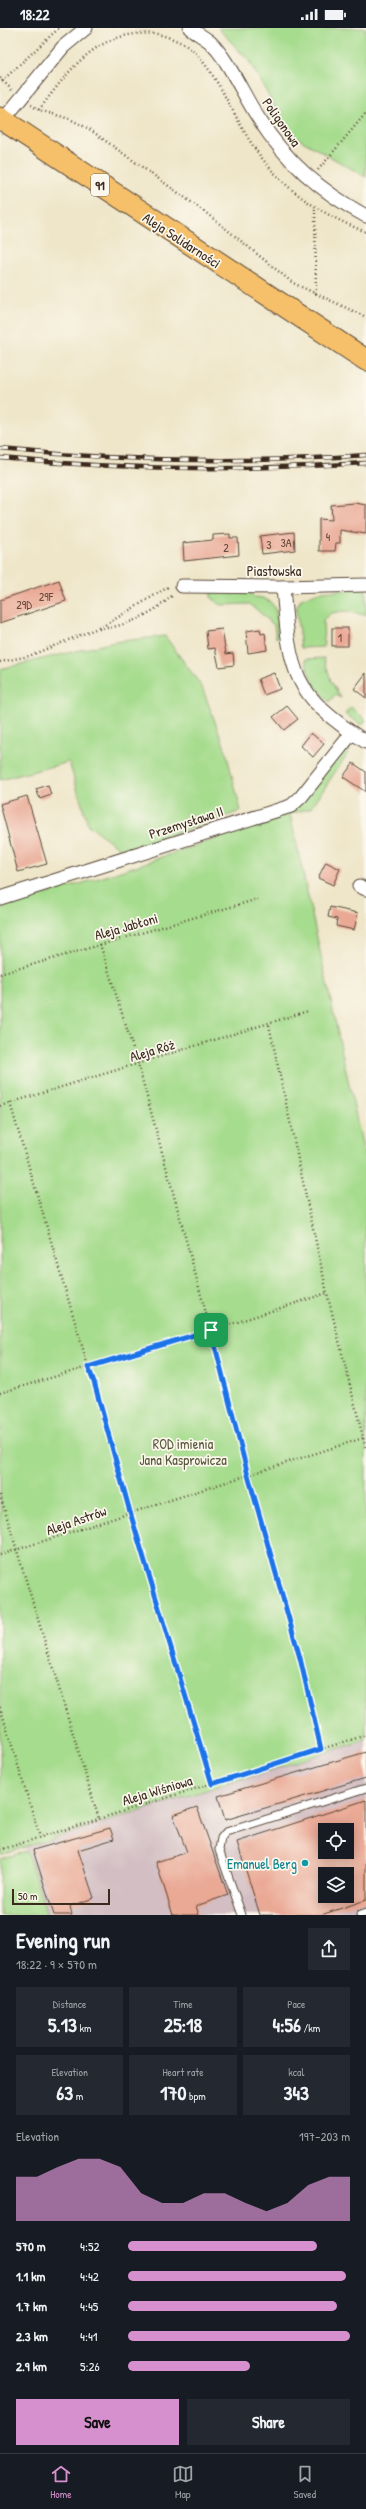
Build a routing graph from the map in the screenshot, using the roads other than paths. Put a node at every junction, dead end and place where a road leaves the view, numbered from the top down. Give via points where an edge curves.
1 (86, 28) edge
2 (190, 28) edge
3 (1, 121) edge
4 (366, 216) edge
5 (366, 360) edge
6 (366, 585) edge
7 (182, 586) road end
8 (283, 587) junction
9 (352, 733) junction
10 (366, 742) edge
11 (0, 898) edge
12 (366, 1788) edge
13 (366, 1913) edge
14 (242, 1915) edge
15 (360, 1915) edge

1 - 3 street via 63,47
2 - 4 street, Poligonowa via 210,42 259,120 284,154 310,180
3 - 5 main road, Aleja Solidarności / 91
6 - 8 street, Piastowska
7 - 8 street, Piastowska
8 - 9 street via 290,654 298,679 322,710
9 - 10 street
9 - 11 street, Przemysława II via 291,806
12 - 14 lane via 226,1832 221,1838 219,1850
13 - 15 lane

